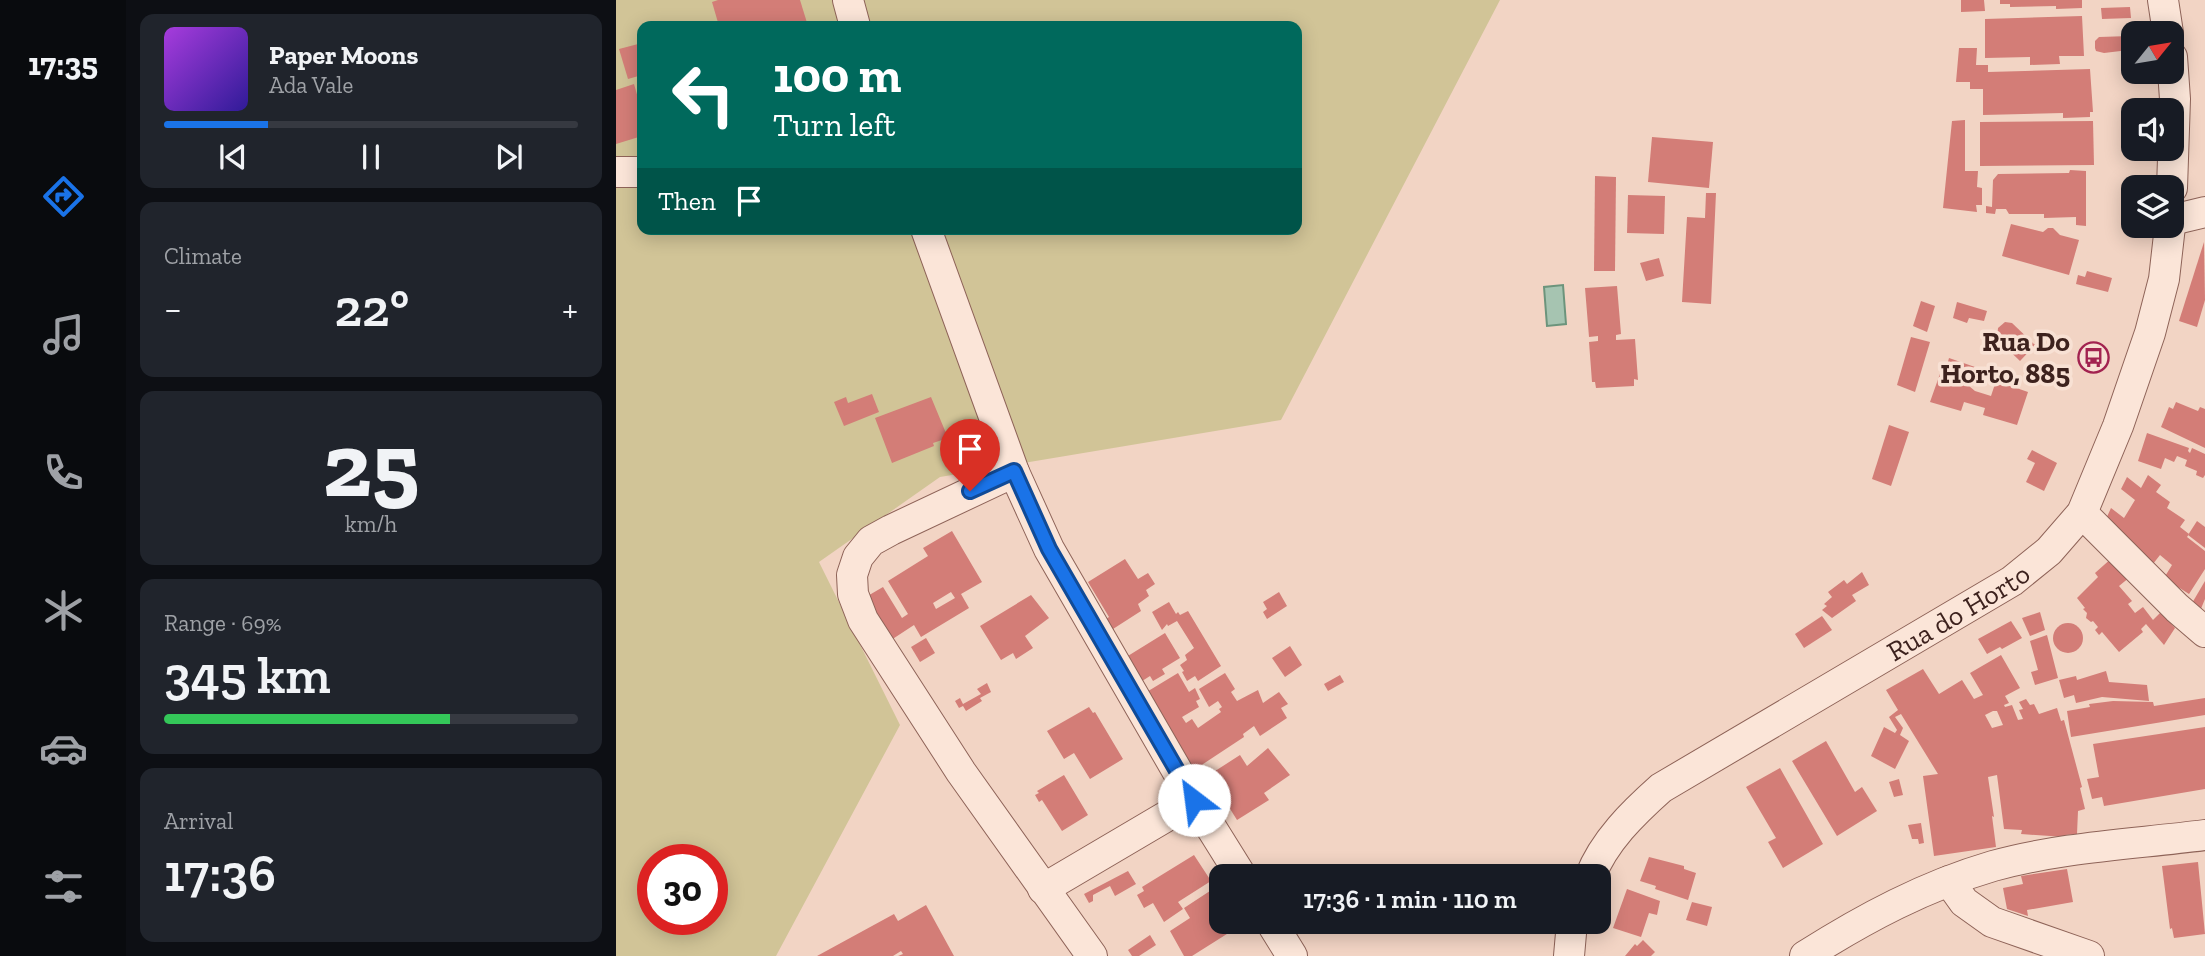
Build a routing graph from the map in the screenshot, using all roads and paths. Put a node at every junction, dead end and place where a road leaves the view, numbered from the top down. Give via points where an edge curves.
1 (848, 0) edge
2 (2163, 0) edge
3 (854, 21) edge
4 (2166, 21) edge
5 (2174, 84) edge
6 (637, 172) edge
7 (616, 173) edge
8 (2172, 175) edge
9 (2205, 212) edge
10 (2184, 217) edge
11 (928, 235) edge
12 (2168, 238) edge
13 (1014, 471) junction
14 (2082, 513) junction
15 (2205, 632) edge
16 (1194, 800) junction
17 (2205, 835) edge
18 (1234, 864) edge
19 (1595, 864) edge
20 (1949, 881) junction
21 (1043, 889) junction
22 (1278, 934) edge
23 (1571, 934) edge
24 (1092, 956) edge
25 (1292, 956) edge
26 (1569, 956) edge
27 (1805, 956) edge
28 (2089, 956) edge

1 - 3 street
2 - 4 street
5 - 8 street
6 - 7 street
9 - 10 street
11 - 13 street
12 - 14 street, Rua do Horto via 2164,279 2150,333
13 - 16 street via 1049,549
13 - 21 street via 871,541 858,557 852,575 853,594 863,620
14 - 15 street
14 - 19 street, Rua do Horto via 2049,551 2012,580 1661,788 1626,820
16 - 18 street
16 - 21 street
17 - 20 street via 2036,856
20 - 27 street via 1901,900
20 - 28 street via 1965,902 1992,922
21 - 24 street
22 - 25 street
23 - 26 street

